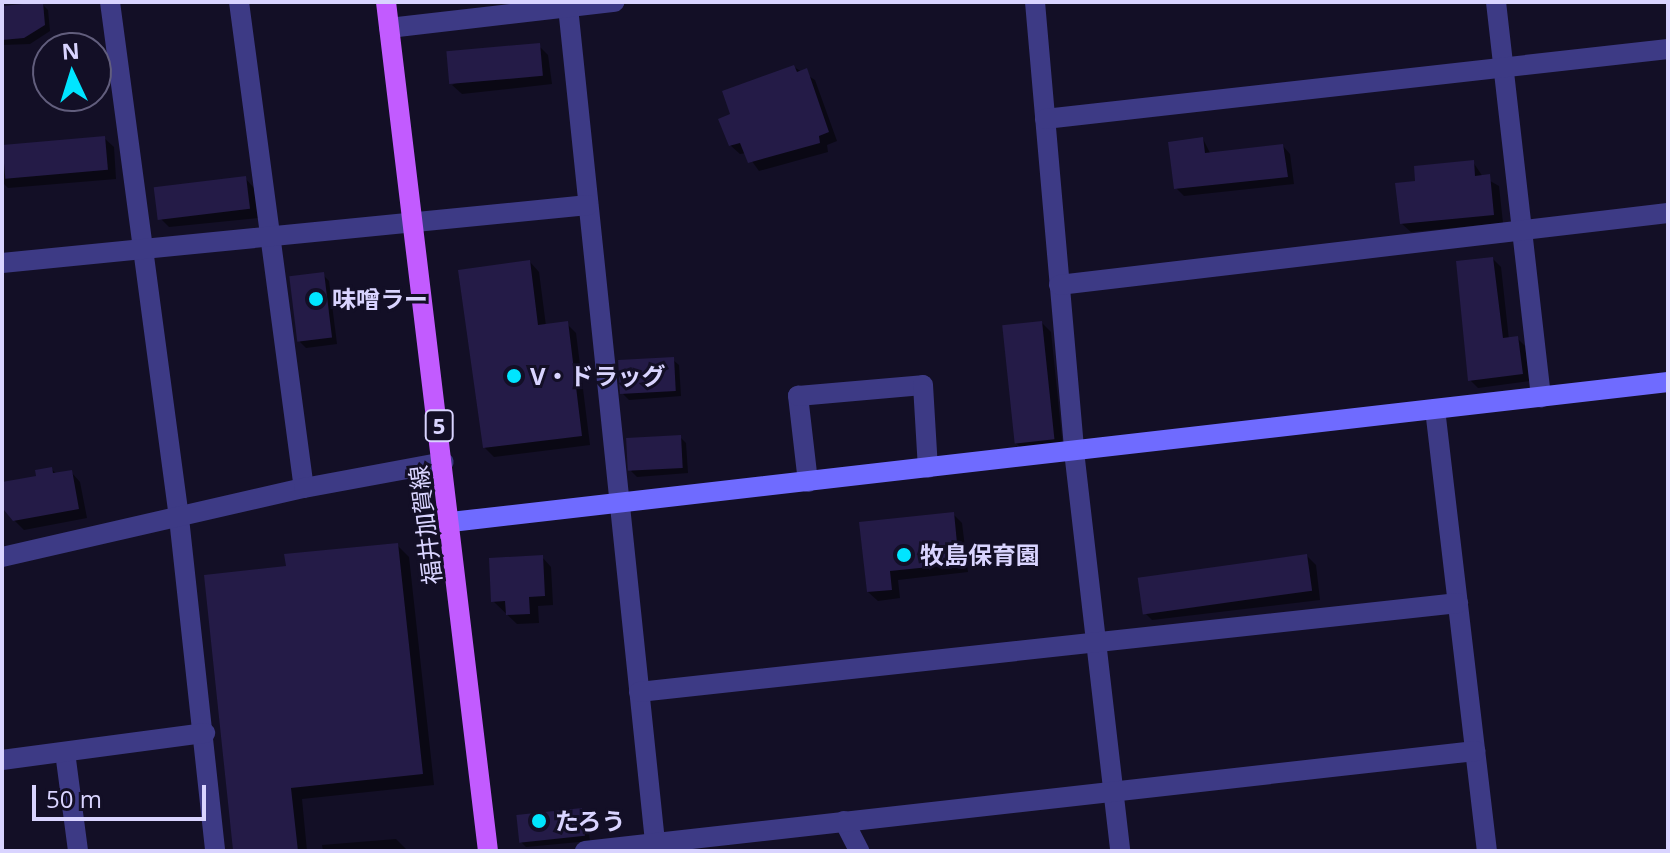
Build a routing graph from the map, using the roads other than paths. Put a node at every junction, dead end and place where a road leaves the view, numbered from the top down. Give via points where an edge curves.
1 (110, 2) edge
2 (239, 2) edge
3 (386, 2) edge
4 (615, 2) edge
5 (1035, 2) edge
6 (1496, 2) edge
7 (568, 7) junction
8 (389, 28) junction
9 (1668, 49) edge
10 (1503, 68) junction
11 (1045, 119) junction
12 (588, 205) junction
13 (1668, 213) edge
14 (414, 223) junction
15 (1522, 230) junction
16 (269, 236) junction
17 (141, 249) junction
18 (2, 263) edge
19 (1059, 285) junction
20 (1668, 382) edge
21 (1541, 397) junction
22 (1435, 409) junction
23 (1074, 451) junction
24 (444, 462) junction
25 (928, 468) junction
26 (808, 482) junction
27 (304, 488) junction
28 (619, 504) junction
29 (179, 518) junction
30 (451, 522) junction
31 (2, 557) edge
32 (1458, 603) junction
33 (1096, 643) junction
34 (639, 692) junction
35 (205, 733) junction
36 (1475, 751) junction
37 (65, 752) junction
38 (2, 760) edge
39 (1113, 793) junction
40 (844, 821) junction
41 (655, 848) edge
42 (78, 851) edge
43 (215, 851) edge
44 (488, 851) edge
45 (585, 851) edge
46 (859, 851) edge
47 (1120, 851) edge
48 (1487, 851) edge

1 - 17 street
2 - 16 street
3 - 8 main road, 福井加賀線 / 5
4 - 7 street
5 - 11 street
6 - 10 street
7 - 8 street
7 - 12 street
8 - 14 main road, 福井加賀線 / 5
9 - 10 street
10 - 11 street
10 - 15 street
11 - 19 street
12 - 14 street
12 - 28 street
13 - 15 street
14 - 16 street
14 - 24 main road, 福井加賀線 / 5
15 - 19 street
15 - 21 street
16 - 17 street
16 - 27 street
17 - 18 street
17 - 29 street
19 - 23 street
20 - 21 street
21 - 22 street
22 - 23 street
22 - 32 street
23 - 25 street
23 - 33 street
24 - 27 street
24 - 30 main road, 福井加賀線 / 5
25 - 26 street
25 - 26 street via 923,385 798,396
26 - 28 street
27 - 29 street
28 - 30 street
28 - 34 street
29 - 31 street
29 - 35 street
30 - 44 main road, 福井加賀線 / 5
32 - 33 street
32 - 36 street
33 - 34 street
33 - 39 street
34 - 41 street
35 - 37 street
35 - 43 street
36 - 39 street
36 - 48 street
37 - 38 street
37 - 42 street
39 - 40 street
39 - 47 street
40 - 41 street
40 - 46 street
41 - 45 street

